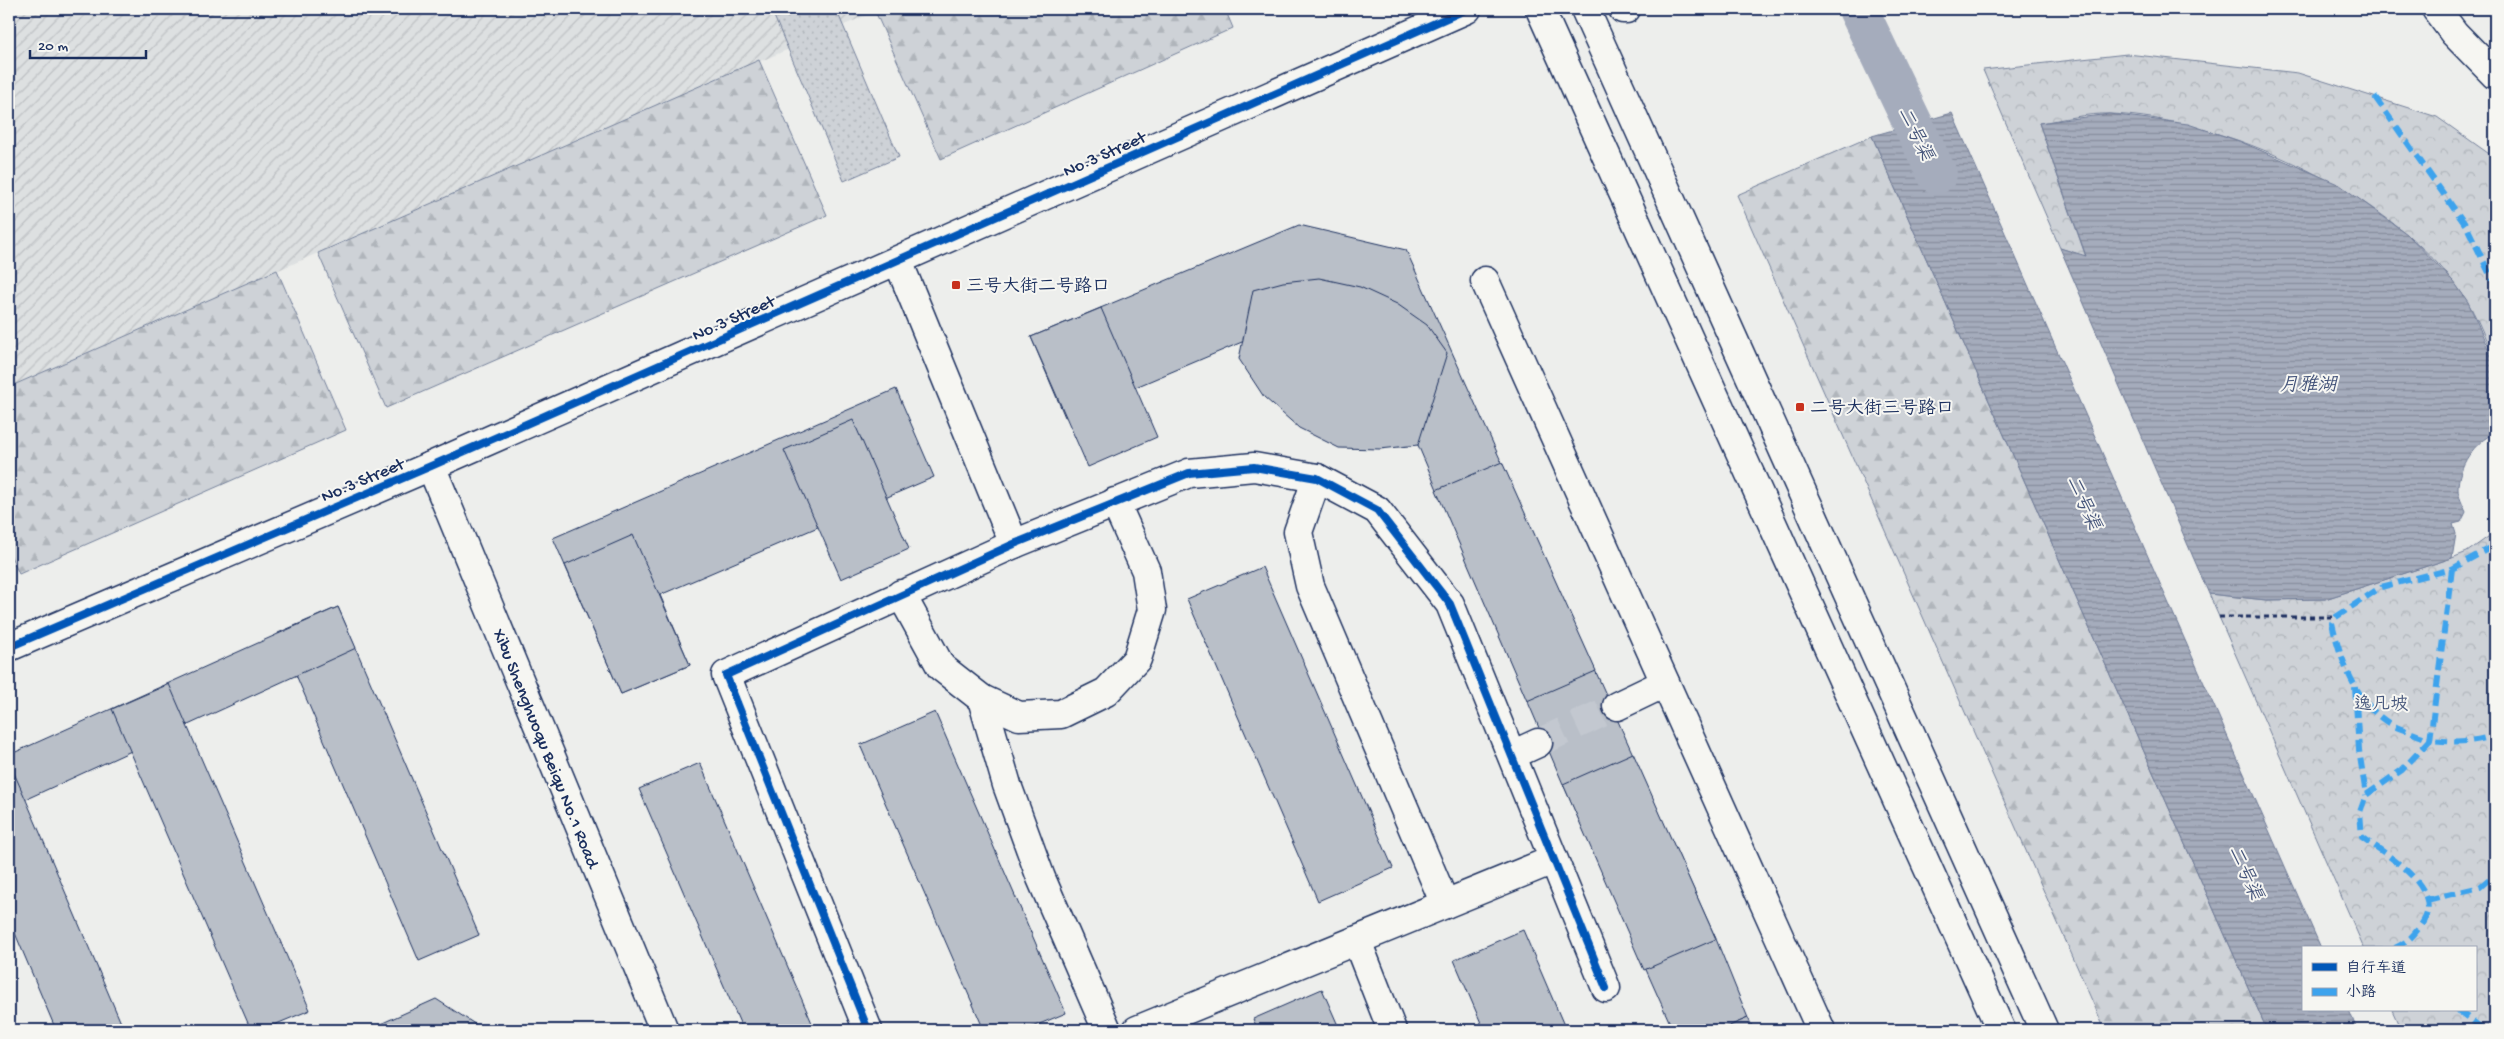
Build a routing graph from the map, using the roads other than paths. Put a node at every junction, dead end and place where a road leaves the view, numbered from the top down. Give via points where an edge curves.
1 (1468, 9) edge
2 (1540, 9) edge
3 (1585, 9) edge
4 (2436, 9) edge
5 (2495, 75) edge
6 (898, 261) junction
7 (1486, 281) dead end
8 (431, 466) junction
9 (1317, 478) junction
10 (1115, 502) junction
11 (1014, 544) junction
12 (902, 594) junction
13 (9, 647) edge
14 (1665, 684) junction
15 (982, 699) junction
16 (1617, 706) tunnel mouth
17 (1538, 743) tunnel mouth
18 (1512, 755) junction
19 (1553, 860) junction
20 (1445, 904) junction
21 (1357, 941) junction
22 (1606, 988) dead end
23 (664, 1030) edge
24 (868, 1030) edge
25 (1107, 1030) edge
26 (1137, 1030) edge
27 (1392, 1030) edge
28 (1821, 1030) edge
29 (2001, 1030) edge
30 (2044, 1030) edge

1 - 6 street, No.3 Street
2 - 29 street
3 - 30 street
4 - 5 street
6 - 8 street, No.3 Street
6 - 11 street
7 - 14 street
8 - 13 street, No.3 Street
8 - 23 street, Xibu Shenghuoqu Beiqu No.1 Road
9 - 10 street via 1254,467 1189,474
9 - 18 street via 1377,510 1450,604
9 - 20 street via 1298,532 1310,586
10 - 11 street
10 - 15 street via 1146,571 1152,610 1137,659 1106,692 1061,714 1019,716
11 - 12 street
12 - 15 street via 941,668
12 - 24 street via 726,675
14 - 16 street
14 - 28 street
15 - 25 street via 1007,785 1041,878
17 - 18 street
18 - 19 street
19 - 20 street
19 - 22 street
20 - 21 street
21 - 26 street
21 - 27 street

